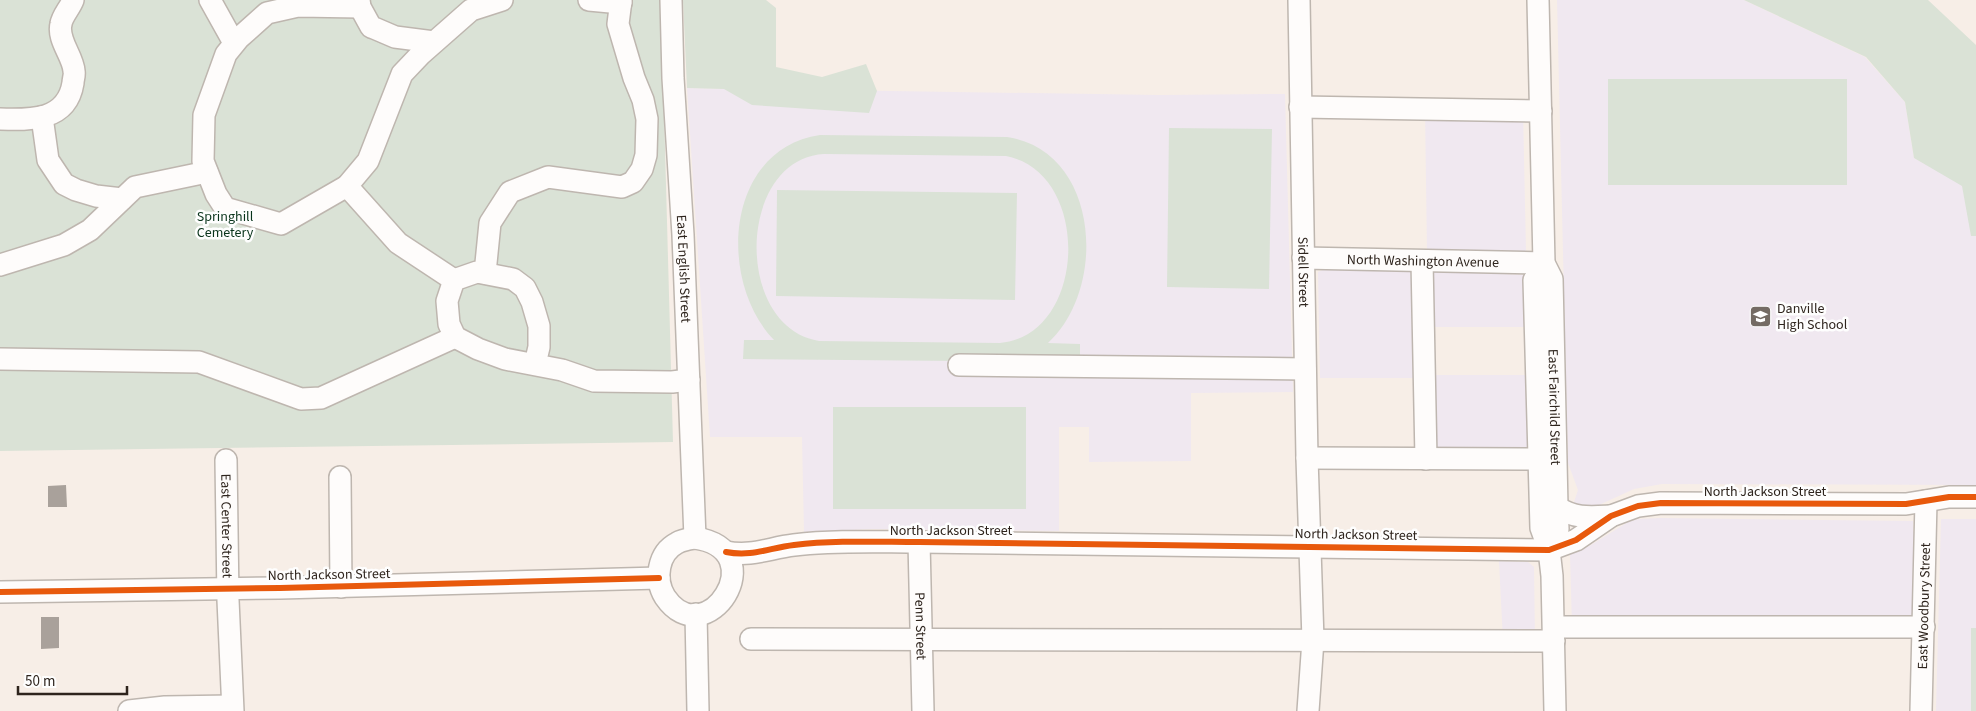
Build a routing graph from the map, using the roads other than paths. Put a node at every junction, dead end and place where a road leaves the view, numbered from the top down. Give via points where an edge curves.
1 (73, 0) edge
2 (210, 0) edge
3 (502, 0) edge
4 (589, 0) edge
5 (671, 0) edge
6 (1299, 0) edge
7 (1538, 0) edge
8 (621, 2) edge
9 (360, 3) edge
10 (472, 5) edge
11 (434, 42) junction
12 (234, 43) junction
13 (1300, 107) junction
14 (1541, 111) junction
15 (42, 117) junction
16 (0, 118) edge
17 (207, 172) junction
18 (347, 186) junction
19 (122, 199) junction
20 (1303, 258) junction
21 (1422, 261) junction
22 (1544, 263) junction
23 (0, 265) edge
24 (485, 273) junction
25 (454, 280) junction
26 (455, 337) junction
27 (0, 359) edge
28 (535, 364) junction
29 (959, 365) dead end
30 (1305, 369) junction
31 (689, 380) junction
32 (1307, 458) junction
33 (1426, 459) junction
34 (1539, 459) junction
35 (226, 460) dead end
36 (340, 477) dead end
37 (1976, 497) edge
38 (1926, 501) junction
39 (1558, 507) junction
40 (1611, 516) junction
41 (696, 538) junction
42 (919, 542) junction
43 (1309, 546) junction
44 (1548, 550) junction
45 (726, 552) junction
46 (659, 578) junction
47 (341, 587) junction
48 (228, 588) junction
49 (0, 592) edge
50 (696, 614) junction
51 (1924, 627) junction
52 (1554, 634) junction
53 (751, 639) dead end
54 (920, 640) junction
55 (1313, 640) junction
56 (233, 708) edge
57 (129, 711) edge
58 (698, 711) edge
59 (922, 711) edge
60 (1308, 711) edge
61 (1555, 711) edge
62 (1922, 711) edge

1 - 15 street via 60,25 74,71 72,92 62,109
2 - 12 street
3 - 10 street
4 - 8 street
5 - 31 street, East English Street
6 - 13 street, Sidell Street
7 - 14 street, East Fairchild Street
8 - 24 street via 618,24 647,119 646,155 642,169 633,182 622,187 548,178 510,192 490,224
9 - 11 street via 371,27 395,38
9 - 12 street via 298,6 268,13
10 - 11 street
11 - 18 street via 402,74 368,161
12 - 17 street via 226,54 204,115 203,160
13 - 14 street
13 - 20 street, Sidell Street
14 - 22 street, East Fairchild Street
15 - 16 street
15 - 19 street via 48,160 64,184 96,196
17 - 18 street via 224,208 281,224
17 - 19 street via 135,188
18 - 25 street via 398,244
19 - 23 street via 90,230 64,246
20 - 21 street, North Washington Avenue
20 - 30 street, Sidell Street
21 - 22 street, North Washington Avenue
21 - 33 street
22 - 34 street, East Fairchild Street via 1534,280
22 - 39 street, East Fairchild Street via 1552,279
24 - 25 street via 477,272
24 - 28 street via 513,279 525,288 538,326 539,347
25 - 26 street via 447,301 449,324
26 - 27 street via 320,398 301,400 199,362
26 - 28 street via 505,359
28 - 31 street via 594,381
29 - 30 street
30 - 32 street, Sidell Street
31 - 41 street, East English Street
32 - 33 street
32 - 43 street, Sidell Street
33 - 34 street
34 - 44 street, East Fairchild Street via 1541,528
35 - 48 street, East Center Street
36 - 47 street
37 - 38 street, North Jackson Street
38 - 40 street, North Jackson Street via 1906,504 1662,503 1638,506
38 - 51 street, East Woodbury Street
39 - 40 street via 1567,514 1583,518
39 - 44 street, East Fairchild Street via 1558,530
40 - 44 street, North Jackson Street via 1576,540
41 - 45 street via 708,540
41 - 46 street via 677,542 667,550 660,562
42 - 43 street, North Jackson Street
42 - 45 street, North Jackson Street via 822,543 754,554
42 - 54 street, Penn Street
43 - 44 street, North Jackson Street
43 - 55 street, Sidell Street
44 - 52 street, East Fairchild Street
45 - 50 street via 732,584 725,598 708,612
46 - 47 street, North Jackson Street
46 - 50 street via 662,592 671,605 684,613
47 - 48 street, North Jackson Street
48 - 49 street, North Jackson Street
48 - 56 street, East Center Street
50 - 58 street
51 - 52 street
51 - 62 street, East Woodbury Street
52 - 55 street
52 - 61 street, East Fairchild Street
53 - 54 street
54 - 55 street
54 - 59 street, Penn Street
55 - 60 street, Sidell Street
56 - 57 street via 165,707

